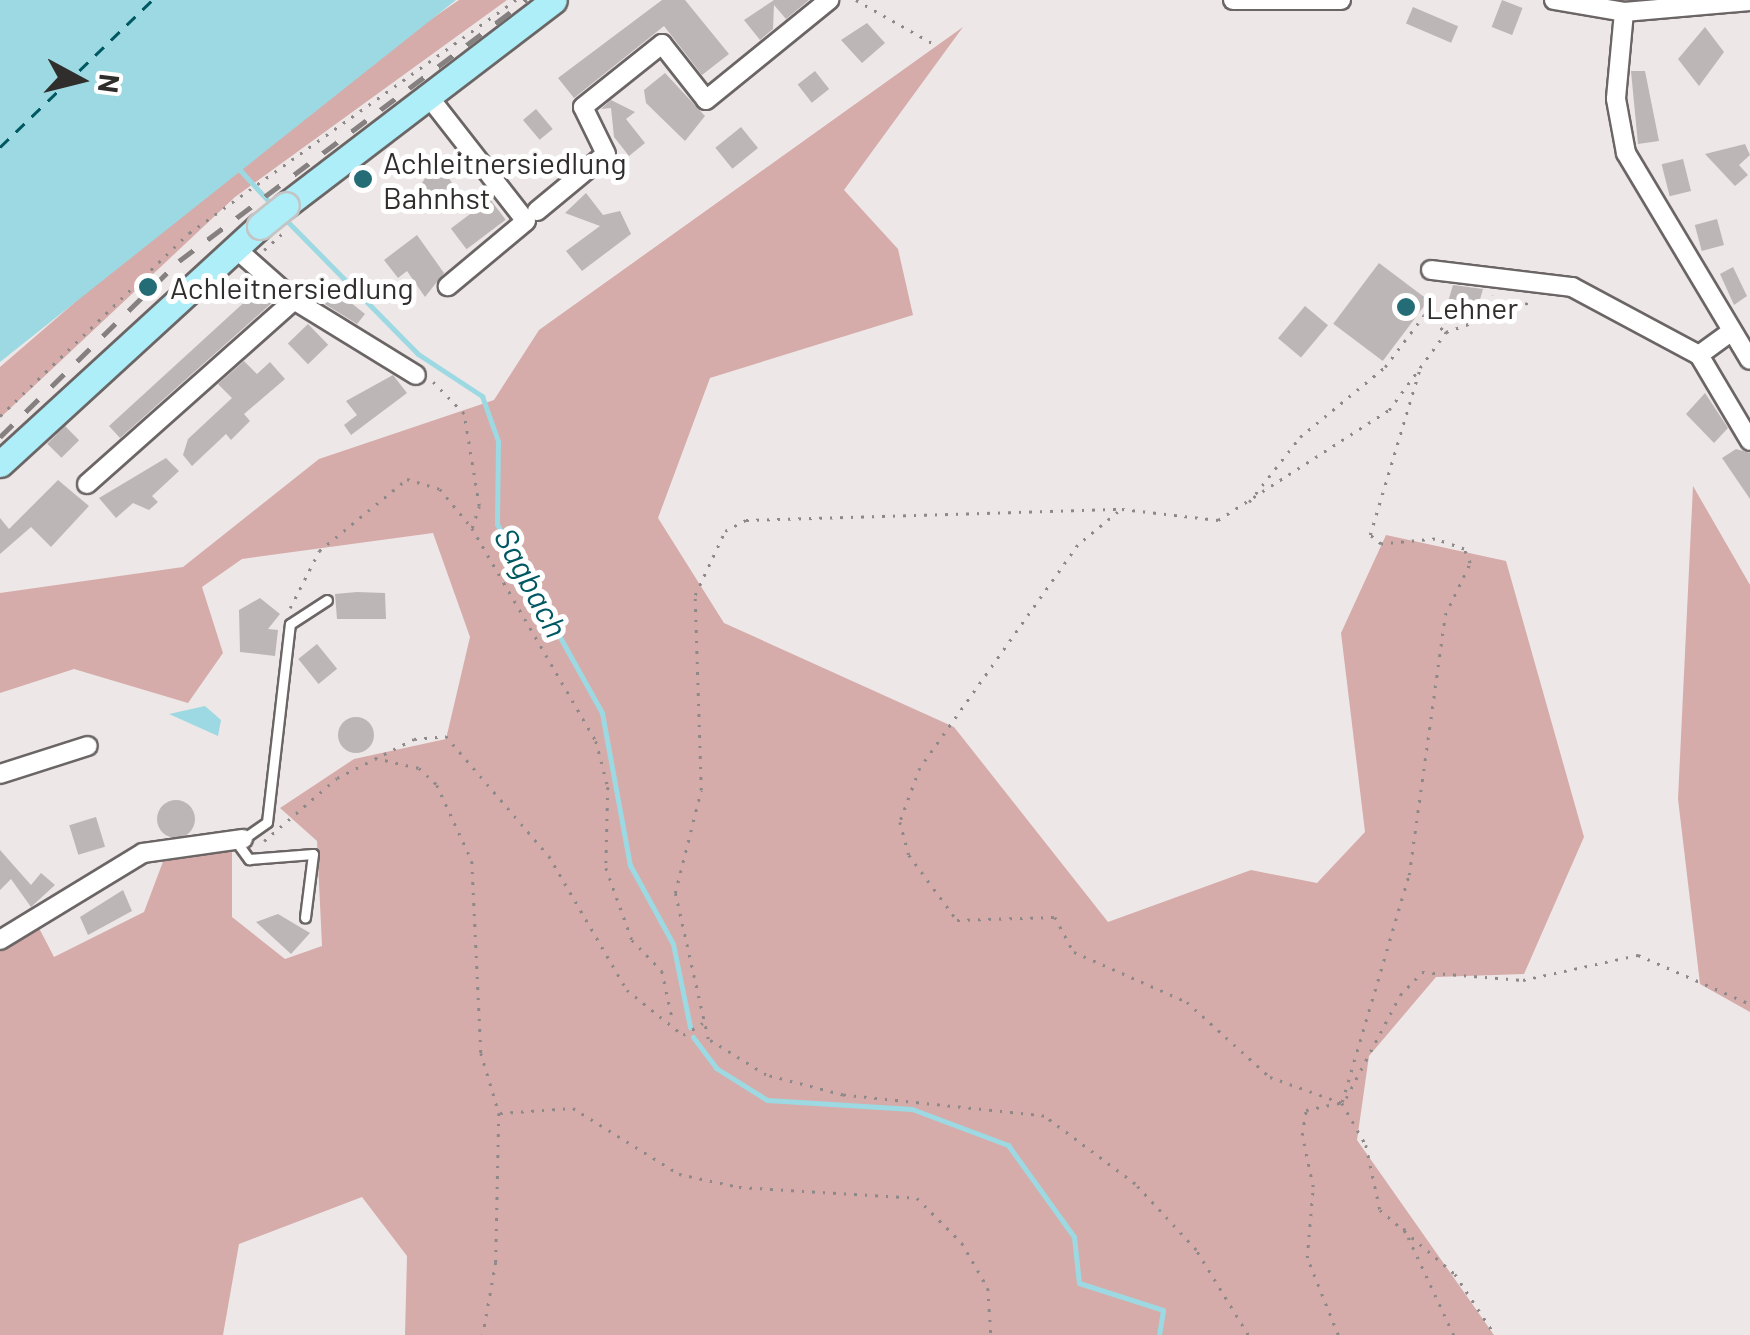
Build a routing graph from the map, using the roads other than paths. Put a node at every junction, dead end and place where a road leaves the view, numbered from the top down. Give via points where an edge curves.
1 (554, 0) edge
2 (829, 0) edge
3 (1233, 0) edge
4 (1341, 0) edge
5 (1554, 0) edge
6 (1750, 1) edge
7 (1624, 12) junction
8 (428, 98) junction
9 (538, 210) dead end
10 (234, 248) junction
11 (1431, 270) dead end
12 (448, 286) dead end
13 (294, 300) junction
14 (1729, 333) junction
15 (1699, 355) junction
16 (1750, 360) edge
17 (416, 375) road end
18 (1750, 441) edge
19 (0, 464) edge
20 (87, 484) dead end
21 (327, 600) dead end
22 (88, 746) dead end
23 (0, 774) edge
24 (239, 839) junction
25 (305, 916) dead end
26 (0, 940) edge

1 - 8 main road
2 - 9 street via 706,100 662,44 583,106 606,154
3 - 4 street
5 - 7 street
6 - 7 street
7 - 14 street via 1616,100 1626,153
8 - 10 main road, bridge via 286,205 269,238
8 - 12 street via 526,221
10 - 13 street
10 - 19 main road
11 - 15 street via 1572,287
13 - 17 street
13 - 20 street
14 - 15 street
14 - 16 street
15 - 18 street
21 - 24 lane via 290,624 267,822
22 - 23 street
24 - 25 lane via 249,859 313,854
24 - 26 street via 142,852

